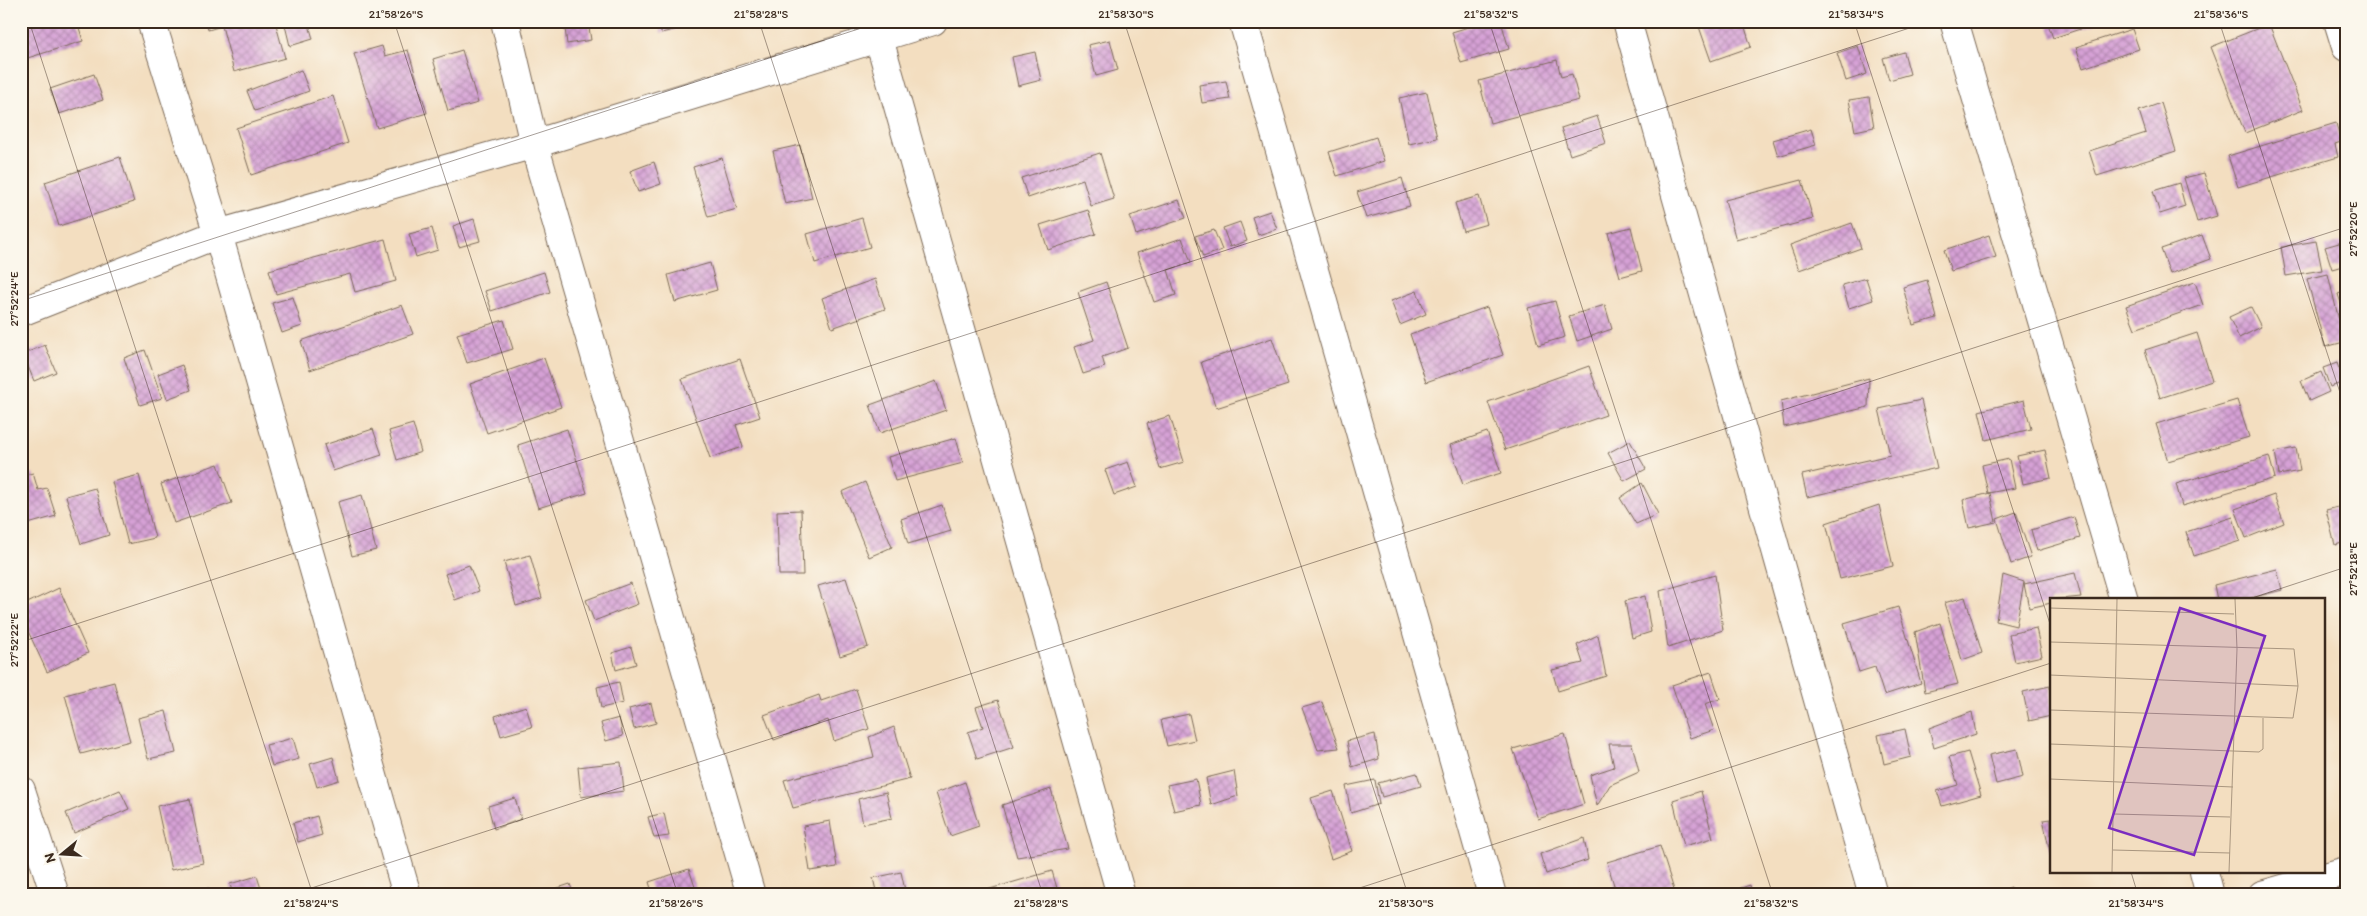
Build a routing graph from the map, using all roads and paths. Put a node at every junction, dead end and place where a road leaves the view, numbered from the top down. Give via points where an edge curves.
1 (152, 21) edge
2 (505, 21) edge
3 (933, 21) edge
4 (1243, 21) edge
5 (1626, 21) edge
6 (1954, 21) edge
7 (2338, 21) edge
8 (876, 30) edge
9 (2346, 48) edge
10 (534, 144) junction
11 (218, 234) junction
12 (21, 312) edge
13 (2123, 598) edge
14 (21, 790) edge
15 (2346, 871) edge
16 (2205, 874) edge
17 (55, 895) edge
18 (407, 895) edge
19 (751, 895) edge
20 (1121, 895) edge
21 (1492, 895) edge
22 (1873, 895) edge
23 (2210, 895) edge
24 (2262, 895) edge

1 - 11 street
2 - 10 street
3 - 8 street
4 - 21 street
5 - 22 street
6 - 13 street
7 - 9 street
8 - 10 street
8 - 20 street
10 - 11 street
10 - 19 street
11 - 12 street
11 - 18 street
14 - 17 street
15 - 24 street
16 - 23 street

